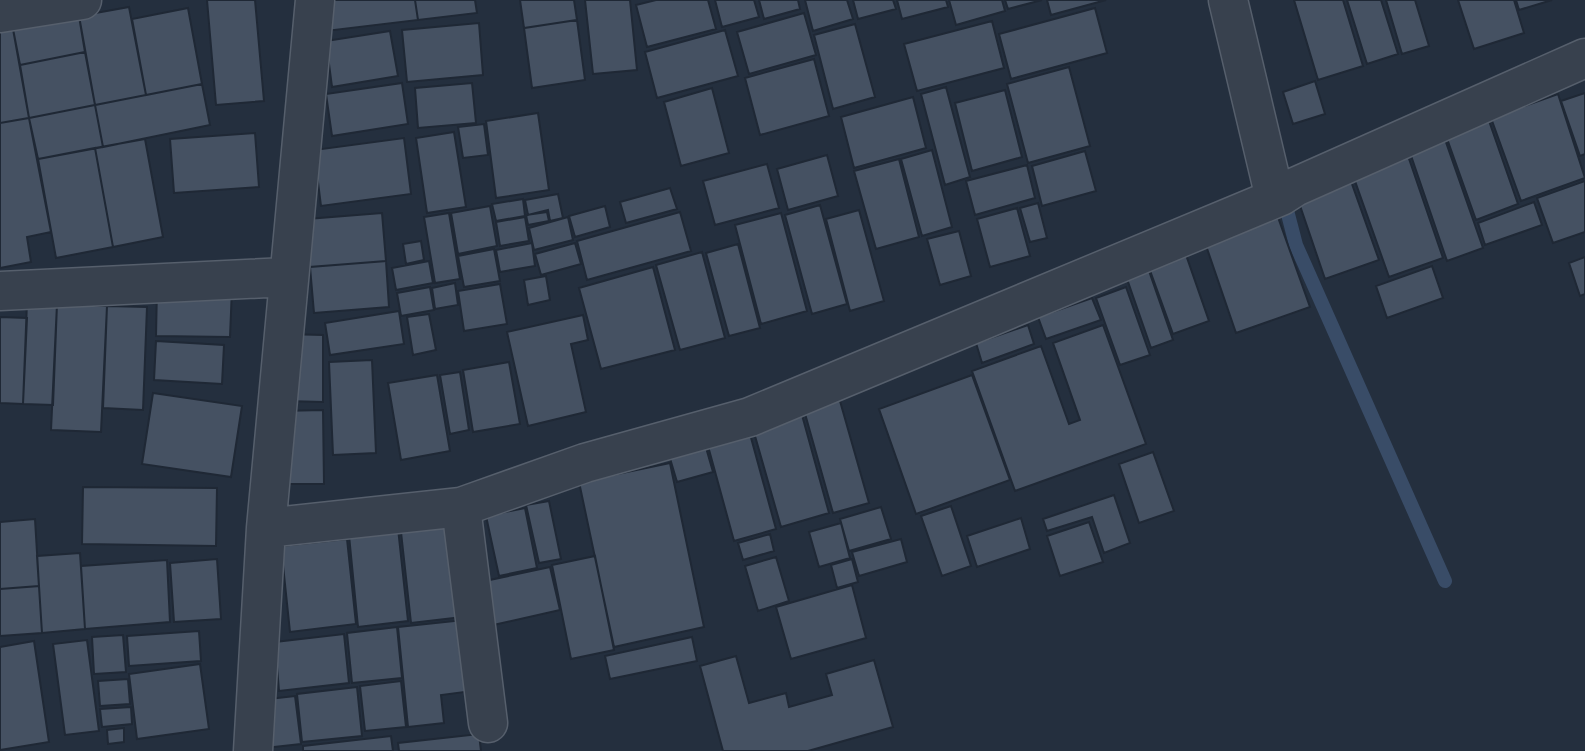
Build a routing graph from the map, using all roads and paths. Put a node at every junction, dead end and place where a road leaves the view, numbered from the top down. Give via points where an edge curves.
1 (82, 0) edge
2 (315, 0) edge
3 (1228, 0) edge
4 (0, 13) edge
5 (1585, 58) edge
6 (1284, 194) junction
7 (287, 277) junction
8 (0, 291) edge
9 (461, 507) junction
10 (266, 528) junction
11 (488, 723) dead end
12 (253, 751) edge

1 - 4 street
2 - 7 street
3 - 6 street
5 - 6 street
6 - 9 street via 750,417 585,463
7 - 8 street
7 - 10 street
9 - 10 street
9 - 11 street
10 - 12 street

